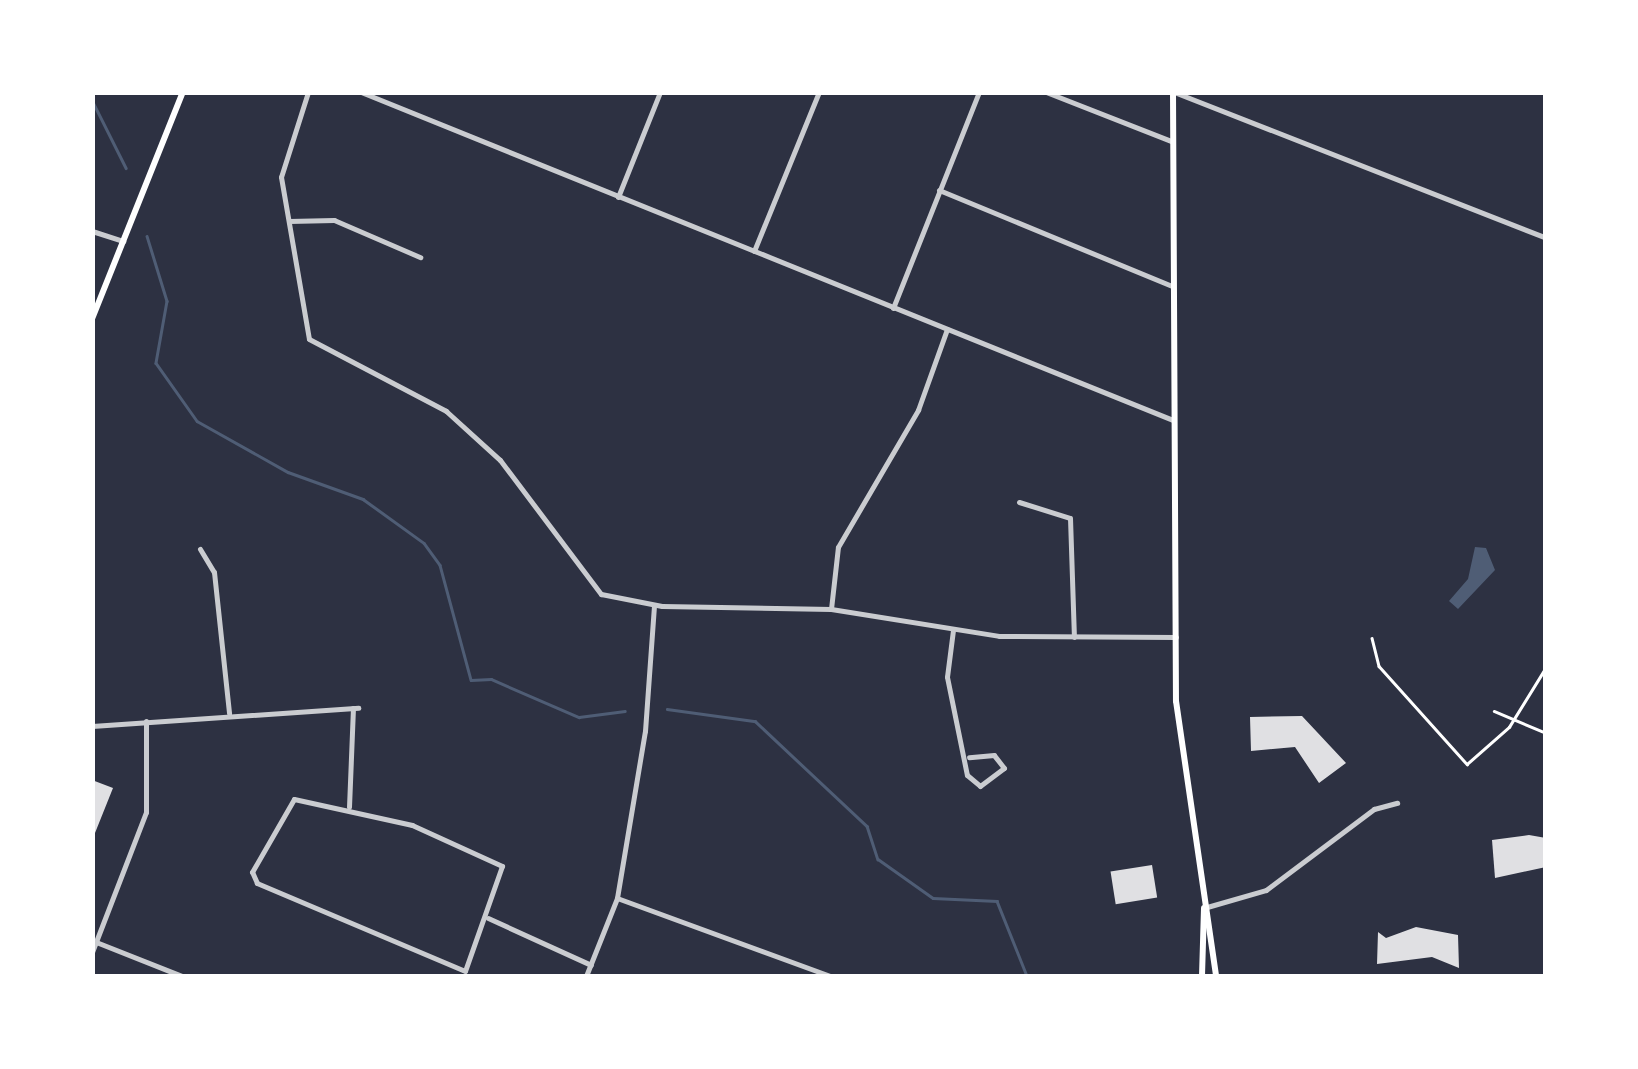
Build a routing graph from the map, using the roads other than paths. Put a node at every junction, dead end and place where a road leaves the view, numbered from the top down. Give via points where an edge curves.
1 (182, 92) edge
2 (308, 92) edge
3 (361, 92) edge
4 (660, 92) edge
5 (819, 92) edge
6 (980, 92) edge
7 (1046, 92) edge
8 (1173, 92) edge
9 (1171, 141) junction
10 (939, 190) junction
11 (618, 196) junction
12 (289, 221) junction
13 (92, 231) edge
14 (1546, 238) edge
15 (123, 241) junction
16 (754, 251) junction
17 (420, 258) dead end
18 (1172, 286) junction
19 (893, 308) junction
20 (92, 320) edge
21 (948, 328) junction
22 (1173, 420) junction
23 (1019, 502) dead end
24 (200, 550) dead end
25 (654, 606) junction
26 (831, 609) junction
27 (953, 630) junction
28 (1074, 636) junction
29 (1176, 638) junction
30 (228, 713) junction
31 (146, 721) junction
32 (92, 726) edge
33 (969, 756) junction
34 (1398, 803) dead end
35 (349, 807) junction
36 (617, 898) junction
37 (1204, 906) junction
38 (488, 918) junction
39 (96, 942) junction
40 (92, 952) edge
41 (592, 964) junction
42 (182, 976) edge
43 (586, 976) edge
44 (830, 976) edge
45 (1202, 976) edge
46 (1216, 976) edge

1 - 15 main road
2 - 12 street via 282,161
3 - 11 street
4 - 11 street
5 - 16 street
6 - 10 street
7 - 9 street
8 - 9 main road
8 - 14 street
9 - 18 main road
10 - 18 street
10 - 19 street
11 - 16 street
12 - 17 street via 334,220
12 - 25 street via 310,339 446,411 500,460 601,594
13 - 15 street
15 - 20 main road
16 - 19 street
18 - 22 main road
19 - 21 street
21 - 22 street
21 - 26 street via 918,410 838,547
22 - 29 main road
23 - 28 street via 1070,518
24 - 30 street via 214,572
25 - 26 street
25 - 36 street via 645,731
26 - 27 street
27 - 28 street
27 - 33 street via 949,694
28 - 29 street
29 - 37 main road
30 - 31 street
30 - 35 street via 356,708
31 - 32 street
31 - 39 street via 146,812
33 - 33 street via 966,775 980,786 1004,768 994,755
34 - 37 street via 1374,809 1266,890
35 - 38 street via 493,859 505,876
35 - 38 street via 294,799 281,807 252,872 257,883 464,971
36 - 41 street
36 - 44 street
37 - 45 main road
37 - 46 main road
38 - 41 street
39 - 40 street
39 - 42 street
41 - 43 street

